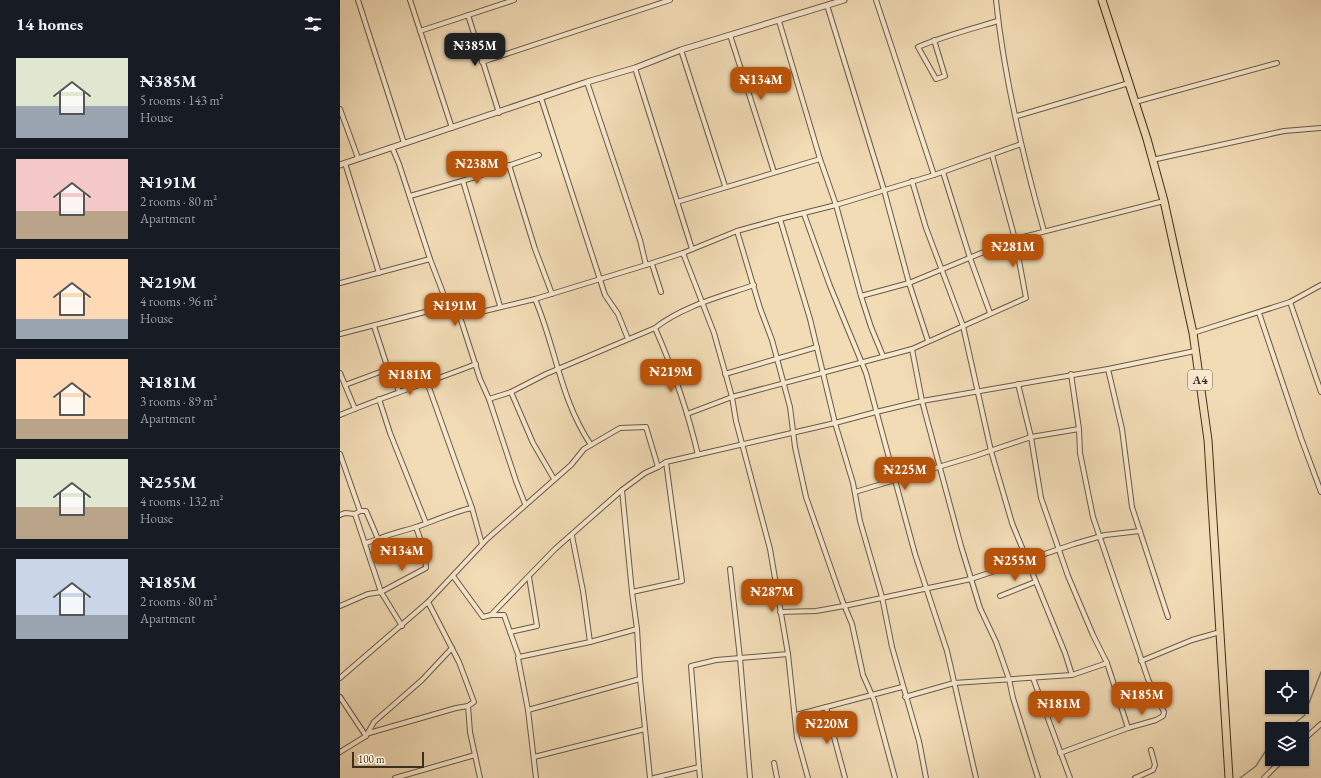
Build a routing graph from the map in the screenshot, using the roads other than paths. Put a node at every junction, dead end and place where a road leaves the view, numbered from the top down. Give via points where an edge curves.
1 (358, 0) edge
2 (410, 0) edge
3 (514, 0) edge
4 (670, 0) edge
5 (844, 0) edge
6 (876, 0) edge
7 (996, 0) edge
8 (1102, 0) edge
9 (509, 1) edge
10 (827, 5) junction
11 (468, 15) junction
12 (779, 21) junction
13 (998, 21) junction
14 (420, 32) junction
15 (730, 35) junction
16 (934, 40) junction
17 (681, 50) junction
18 (482, 62) junction
19 (1277, 63) dead end
20 (635, 68) junction
21 (587, 82) junction
22 (1129, 83) junction
23 (541, 98) junction
24 (1135, 102) junction
25 (340, 110) edge
26 (499, 113) junction
27 (1017, 116) junction
28 (452, 128) junction
29 (1321, 128) edge
30 (404, 143) junction
31 (1021, 144) junction
32 (392, 147) junction
33 (539, 155) dead end
34 (992, 155) junction
35 (358, 158) junction
36 (820, 159) junction
37 (1152, 160) junction
38 (343, 164) edge
39 (509, 165) junction
40 (774, 172) junction
41 (943, 172) junction
42 (934, 175) junction
43 (463, 181) junction
44 (912, 181) junction
45 (726, 186) junction
46 (884, 190) junction
47 (410, 196) junction
48 (1164, 201) junction
49 (677, 202) junction
50 (836, 205) junction
51 (804, 214) junction
52 (780, 219) junction
53 (737, 231) junction
54 (1044, 231) junction
55 (1015, 239) junction
56 (692, 249) junction
57 (683, 253) junction
58 (970, 258) junction
59 (430, 259) junction
60 (652, 264) junction
61 (646, 265) junction
62 (941, 269) junction
63 (379, 273) junction
64 (600, 279) junction
65 (340, 283) edge
66 (910, 283) junction
67 (1321, 284) edge
68 (754, 285) junction
69 (661, 292) dead end
70 (552, 294) junction
71 (861, 296) junction
72 (535, 299) junction
73 (1290, 302) junction
74 (703, 303) junction
75 (448, 306) junction
76 (500, 306) junction
77 (990, 313) junction
78 (1259, 313) junction
79 (460, 317) junction
80 (374, 326) junction
81 (963, 326) junction
82 (655, 328) junction
83 (1193, 333) junction
84 (340, 334) edge
85 (628, 339) junction
86 (928, 341) junction
87 (817, 347) junction
88 (912, 349) junction
89 (1195, 351) junction
90 (883, 356) junction
91 (776, 358) junction
92 (862, 363) junction
93 (476, 364) junction
94 (388, 369) junction
95 (557, 369) junction
96 (1108, 369) junction
97 (824, 372) junction
98 (340, 373) edge
99 (725, 374) junction
100 (1072, 374) junction
101 (427, 382) junction
102 (782, 384) junction
103 (1018, 384) junction
104 (345, 386) junction
105 (399, 391) junction
106 (976, 391) junction
107 (511, 392) junction
108 (1321, 392) edge
109 (732, 397) junction
110 (379, 398) junction
111 (489, 399) junction
112 (922, 401) junction
113 (355, 408) junction
114 (876, 412) junction
115 (687, 414) junction
116 (340, 415) edge
117 (835, 424) junction
118 (1079, 430) junction
119 (794, 433) junction
120 (1031, 437) junction
121 (591, 445) junction
122 (743, 445) junction
123 (991, 451) junction
124 (340, 454) edge
125 (698, 455) junction
126 (666, 462) junction
127 (342, 467) edge
128 (658, 467) junction
129 (939, 467) junction
130 (554, 479) junction
131 (894, 480) junction
132 (622, 490) junction
133 (855, 492) junction
134 (1321, 492) edge
135 (525, 504) junction
136 (472, 508) junction
137 (360, 511) junction
138 (355, 514) junction
139 (340, 515) edge
140 (426, 523) junction
141 (416, 527) junction
142 (1140, 531) junction
143 (572, 536) junction
144 (1100, 537) junction
145 (378, 539) junction
146 (366, 543) junction
147 (482, 544) junction
148 (1059, 550) junction
149 (1026, 560) junction
150 (730, 568) dead end
151 (453, 576) junction
152 (529, 577) junction
153 (971, 579) junction
154 (1035, 582) junction
155 (926, 588) junction
156 (381, 592) junction
157 (632, 592) junction
158 (1000, 596) dead end
159 (882, 597) junction
160 (428, 602) junction
161 (340, 606) edge
162 (844, 606) junction
163 (780, 612) junction
164 (492, 615) junction
165 (1168, 617) dead end
166 (402, 626) junction
167 (637, 629) junction
168 (510, 632) junction
169 (1220, 632) junction
170 (590, 642) junction
171 (452, 648) junction
172 (788, 654) junction
173 (519, 657) junction
174 (740, 658) junction
175 (1142, 661) junction
176 (1107, 663) junction
177 (1072, 675) junction
178 (340, 678) edge
179 (1033, 678) junction
180 (640, 679) junction
181 (1009, 679) junction
182 (954, 683) junction
183 (902, 687) junction
184 (871, 694) junction
185 (340, 697) edge
186 (906, 698) junction
187 (468, 706) junction
188 (826, 707) junction
189 (528, 710) junction
190 (796, 715) junction
191 (1321, 724) edge
192 (1128, 728) junction
193 (645, 729) junction
194 (368, 734) junction
195 (1309, 735) edge
196 (1151, 750) dead end
197 (340, 752) edge
198 (1060, 753) junction
199 (475, 755) junction
200 (534, 756) junction
201 (774, 763) dead end
202 (1276, 766) edge
203 (699, 767) junction
204 (1229, 775) edge
205 (395, 778) edge
206 (480, 778) edge
207 (536, 778) edge
208 (650, 778) edge
209 (654, 778) edge
210 (700, 778) edge
211 (750, 778) edge
212 (777, 778) edge
213 (808, 778) edge
214 (845, 778) edge
215 (895, 778) edge
216 (926, 778) edge
217 (976, 778) edge
218 (1038, 778) edge
219 (1070, 778) edge
220 (1135, 778) edge
221 (1264, 778) edge

1 - 30 street
2 - 14 street
3 - 9 street
4 - 18 street
5 - 10 street
6 - 42 street
7 - 13 street
8 - 22 highway, A4
9 - 11 street
10 - 12 street
10 - 46 street
11 - 14 street
11 - 18 street
12 - 15 street
12 - 36 street
13 - 16 street
13 - 27 street
14 - 28 street
15 - 17 street
15 - 40 street
16 - 16 street via 945,76 936,79 918,47
17 - 20 street
17 - 45 street
18 - 26 street
19 - 24 street
20 - 21 street
20 - 49 street
21 - 23 street
21 - 61 street
22 - 24 highway, A4
22 - 27 street
23 - 26 street
23 - 64 street
24 - 37 highway, A4
25 - 35 street
26 - 28 street
27 - 31 street
28 - 30 street
29 - 37 street via 1284,131
30 - 32 street
31 - 34 street
31 - 54 street
32 - 35 street
32 - 47 street
33 - 39 street
34 - 41 street
34 - 55 street
35 - 38 street
36 - 40 street
36 - 50 street
37 - 48 highway, A4
38 - 63 street
39 - 43 street
39 - 70 street
40 - 45 street
41 - 42 street
41 - 58 street
42 - 44 street
43 - 47 street
43 - 76 street
44 - 46 street
44 - 62 street
45 - 49 street
46 - 50 street
46 - 66 street
47 - 59 street
48 - 54 street
48 - 83 highway, A4
49 - 56 street
50 - 51 street
50 - 71 street
51 - 52 street
51 - 92 street
52 - 53 street
52 - 87 street
53 - 56 street
53 - 68 street
54 - 55 street
55 - 58 street
55 - 77 street via 1026,298
56 - 57 street
57 - 60 street
57 - 74 street
58 - 62 street
58 - 77 street
59 - 63 street
59 - 75 street
60 - 61 street
60 - 69 street
61 - 64 street
62 - 66 street
62 - 81 street
63 - 65 street
64 - 70 street
64 - 85 street via 605,295 618,314
66 - 71 street
66 - 86 street
67 - 73 street
68 - 74 street
68 - 91 street
70 - 72 street
71 - 90 street
72 - 76 street
72 - 95 street via 544,319
73 - 78 street
73 - 108 street
74 - 82 street via 666,319
74 - 99 street
75 - 79 street
75 - 80 street
76 - 79 street
77 - 81 street
78 - 83 street
78 - 134 street
79 - 93 street
80 - 84 street
80 - 94 street
81 - 86 street
81 - 106 street
82 - 85 street
82 - 115 street via 670,362
83 - 89 highway, A4
85 - 95 street
86 - 88 street
87 - 91 street
87 - 97 street
88 - 90 street
88 - 112 street
89 - 96 street
89 - 169 highway, A4 via 1208,440
90 - 92 street
91 - 99 street
91 - 102 street
92 - 97 street
92 - 114 street
93 - 101 street
93 - 111 street
94 - 104 street
94 - 105 street
95 - 107 street
95 - 121 street via 580,428
96 - 100 street
96 - 142 street via 1122,429 1132,507
97 - 102 street
97 - 117 street
98 - 104 street
99 - 109 street
100 - 103 street
100 - 118 street
101 - 105 street
101 - 136 street
102 - 109 street
102 - 119 street via 790,406
103 - 106 street
103 - 120 street
104 - 113 street
105 - 110 street
106 - 112 street
106 - 123 street
107 - 111 street
107 - 130 street via 533,443
109 - 115 street
109 - 122 street
110 - 113 street
110 - 140 street via 390,433
111 - 135 street
112 - 114 street
112 - 129 street
113 - 116 street
114 - 117 street
114 - 131 street
115 - 125 street
117 - 119 street
117 - 133 street
118 - 120 street
118 - 144 street via 1080,453
119 - 122 street
119 - 162 street via 806,497
120 - 123 street
120 - 148 street via 1041,498
121 - 128 street via 620,428 646,427
121 - 130 street
122 - 125 street
122 - 163 street via 770,549
123 - 129 street
123 - 149 street via 1012,523
124 - 127 street
125 - 126 street
126 - 128 street
126 - 157 street via 682,581
127 - 137 street
128 - 132 street
129 - 131 street
129 - 153 street
130 - 135 street
131 - 133 street
131 - 155 street
132 - 143 street
132 - 157 street
133 - 159 street via 860,521
135 - 147 street
136 - 140 street via 452,512
136 - 147 street
137 - 138 street
137 - 145 street via 366,511
138 - 139 street
138 - 146 street
140 - 141 street
141 - 145 street
141 - 156 street via 425,553 426,568
142 - 144 street
142 - 165 street
143 - 152 street via 555,549
143 - 170 street
144 - 148 street
144 - 175 street
145 - 146 street
146 - 156 street
147 - 151 street
148 - 149 street
148 - 176 street via 1092,635
149 - 153 street
149 - 154 street
150 - 174 street
151 - 160 street
151 - 164 street via 483,617
152 - 164 street
152 - 168 street via 537,626
153 - 155 street
153 - 181 street
154 - 158 street
154 - 177 street via 1066,653
155 - 159 street
155 - 182 street via 947,651
156 - 161 street via 368,594
156 - 166 street
157 - 167 street
159 - 162 street
159 - 183 street
160 - 166 street
160 - 171 street
162 - 163 street via 816,611
162 - 184 street via 852,624 863,675
163 - 172 street
164 - 168 street via 504,615
166 - 178 street
167 - 170 street
167 - 180 street
168 - 173 street
169 - 175 street via 1192,640
169 - 204 highway, A4
170 - 173 street
171 - 187 street via 474,702
171 - 194 street via 422,680 374,722
172 - 174 street
172 - 190 street
173 - 189 street
174 - 203 street via 691,666
174 - 211 street
175 - 192 street via 1164,712 1163,716 1156,720
176 - 177 street
176 - 192 street
177 - 179 street
179 - 181 street
179 - 198 street
180 - 189 street
180 - 193 street
181 - 182 street
181 - 218 street
182 - 186 street
182 - 217 street
183 - 184 street
183 - 186 street
184 - 188 street
184 - 215 street
185 - 194 street
186 - 216 street via 919,741
187 - 194 street
187 - 199 street
188 - 190 street
188 - 214 street
189 - 200 street
190 - 213 street via 797,738
191 - 195 street
192 - 198 street
193 - 200 street
193 - 208 street
194 - 197 street
196 - 220 street via 1155,765 1153,770
198 - 219 street
199 - 205 street
199 - 206 street
200 - 207 street
201 - 212 street
202 - 221 street
203 - 209 street
203 - 210 street

